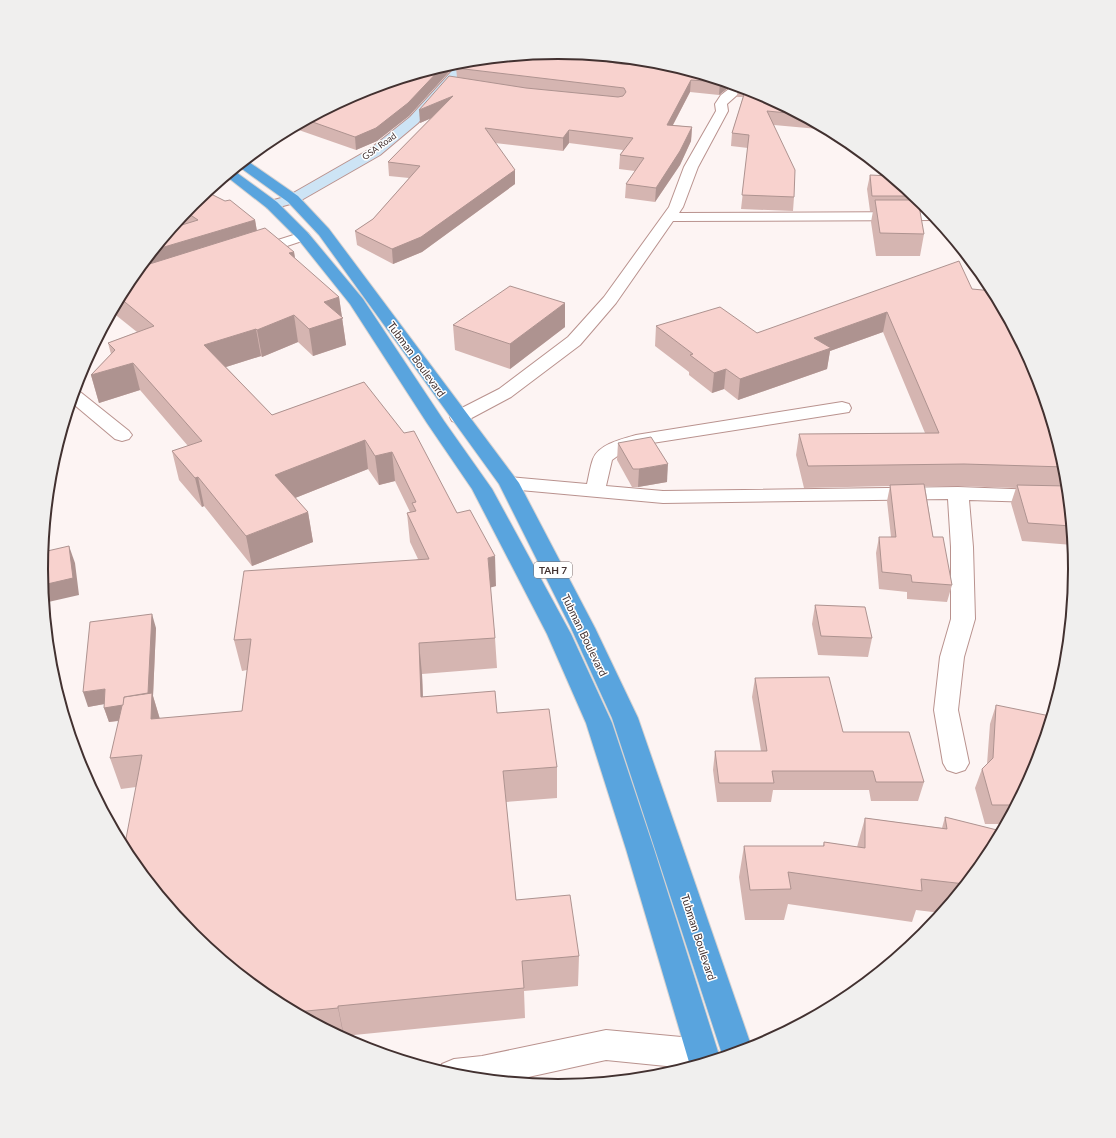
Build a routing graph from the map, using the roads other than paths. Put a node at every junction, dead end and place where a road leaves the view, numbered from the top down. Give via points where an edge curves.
1 (460, 69) edge
2 (446, 84) junction
3 (461, 86) edge
4 (734, 91) edge
5 (247, 165) edge
6 (234, 175) edge
7 (293, 199) junction
8 (272, 205) junction
9 (926, 216) edge
10 (669, 217) junction
11 (303, 236) junction
12 (242, 256) edge
13 (77, 399) edge
14 (842, 408) dead end
15 (459, 417) junction
16 (122, 435) dead end
17 (509, 483) junction
18 (595, 491) junction
19 (958, 493) junction
20 (1063, 497) edge
21 (956, 763) dead end
22 (735, 1047) edge
23 (704, 1058) edge
24 (478, 1072) edge

1 - 2 street, GSA Road
2 - 3 street
2 - 7 street, GSA Road via 414,120 375,152
4 - 10 street via 724,98 721,104 722,111 690,166 676,207
5 - 7 highway, Tubman Boulevard / TAH 7
6 - 8 highway, Tubman Boulevard / TAH 7
7 - 8 street, GSA Road
7 - 15 highway, Tubman Boulevard / TAH 7 via 328,238
8 - 11 highway, Tubman Boulevard / TAH 7
9 - 10 street
10 - 15 street via 610,300 574,341 505,393
11 - 12 street
11 - 23 highway, Tubman Boulevard / TAH 7 via 357,302 482,489 559,634 599,723
13 - 16 street
14 - 18 street via 644,439 616,448 603,458
15 - 17 highway, Tubman Boulevard / TAH 7
17 - 18 street
17 - 22 highway, Tubman Boulevard / TAH 7 via 625,718
18 - 19 street via 663,497
19 - 20 street
19 - 21 street via 963,619 952,656 946,710
23 - 24 street via 606,1045

